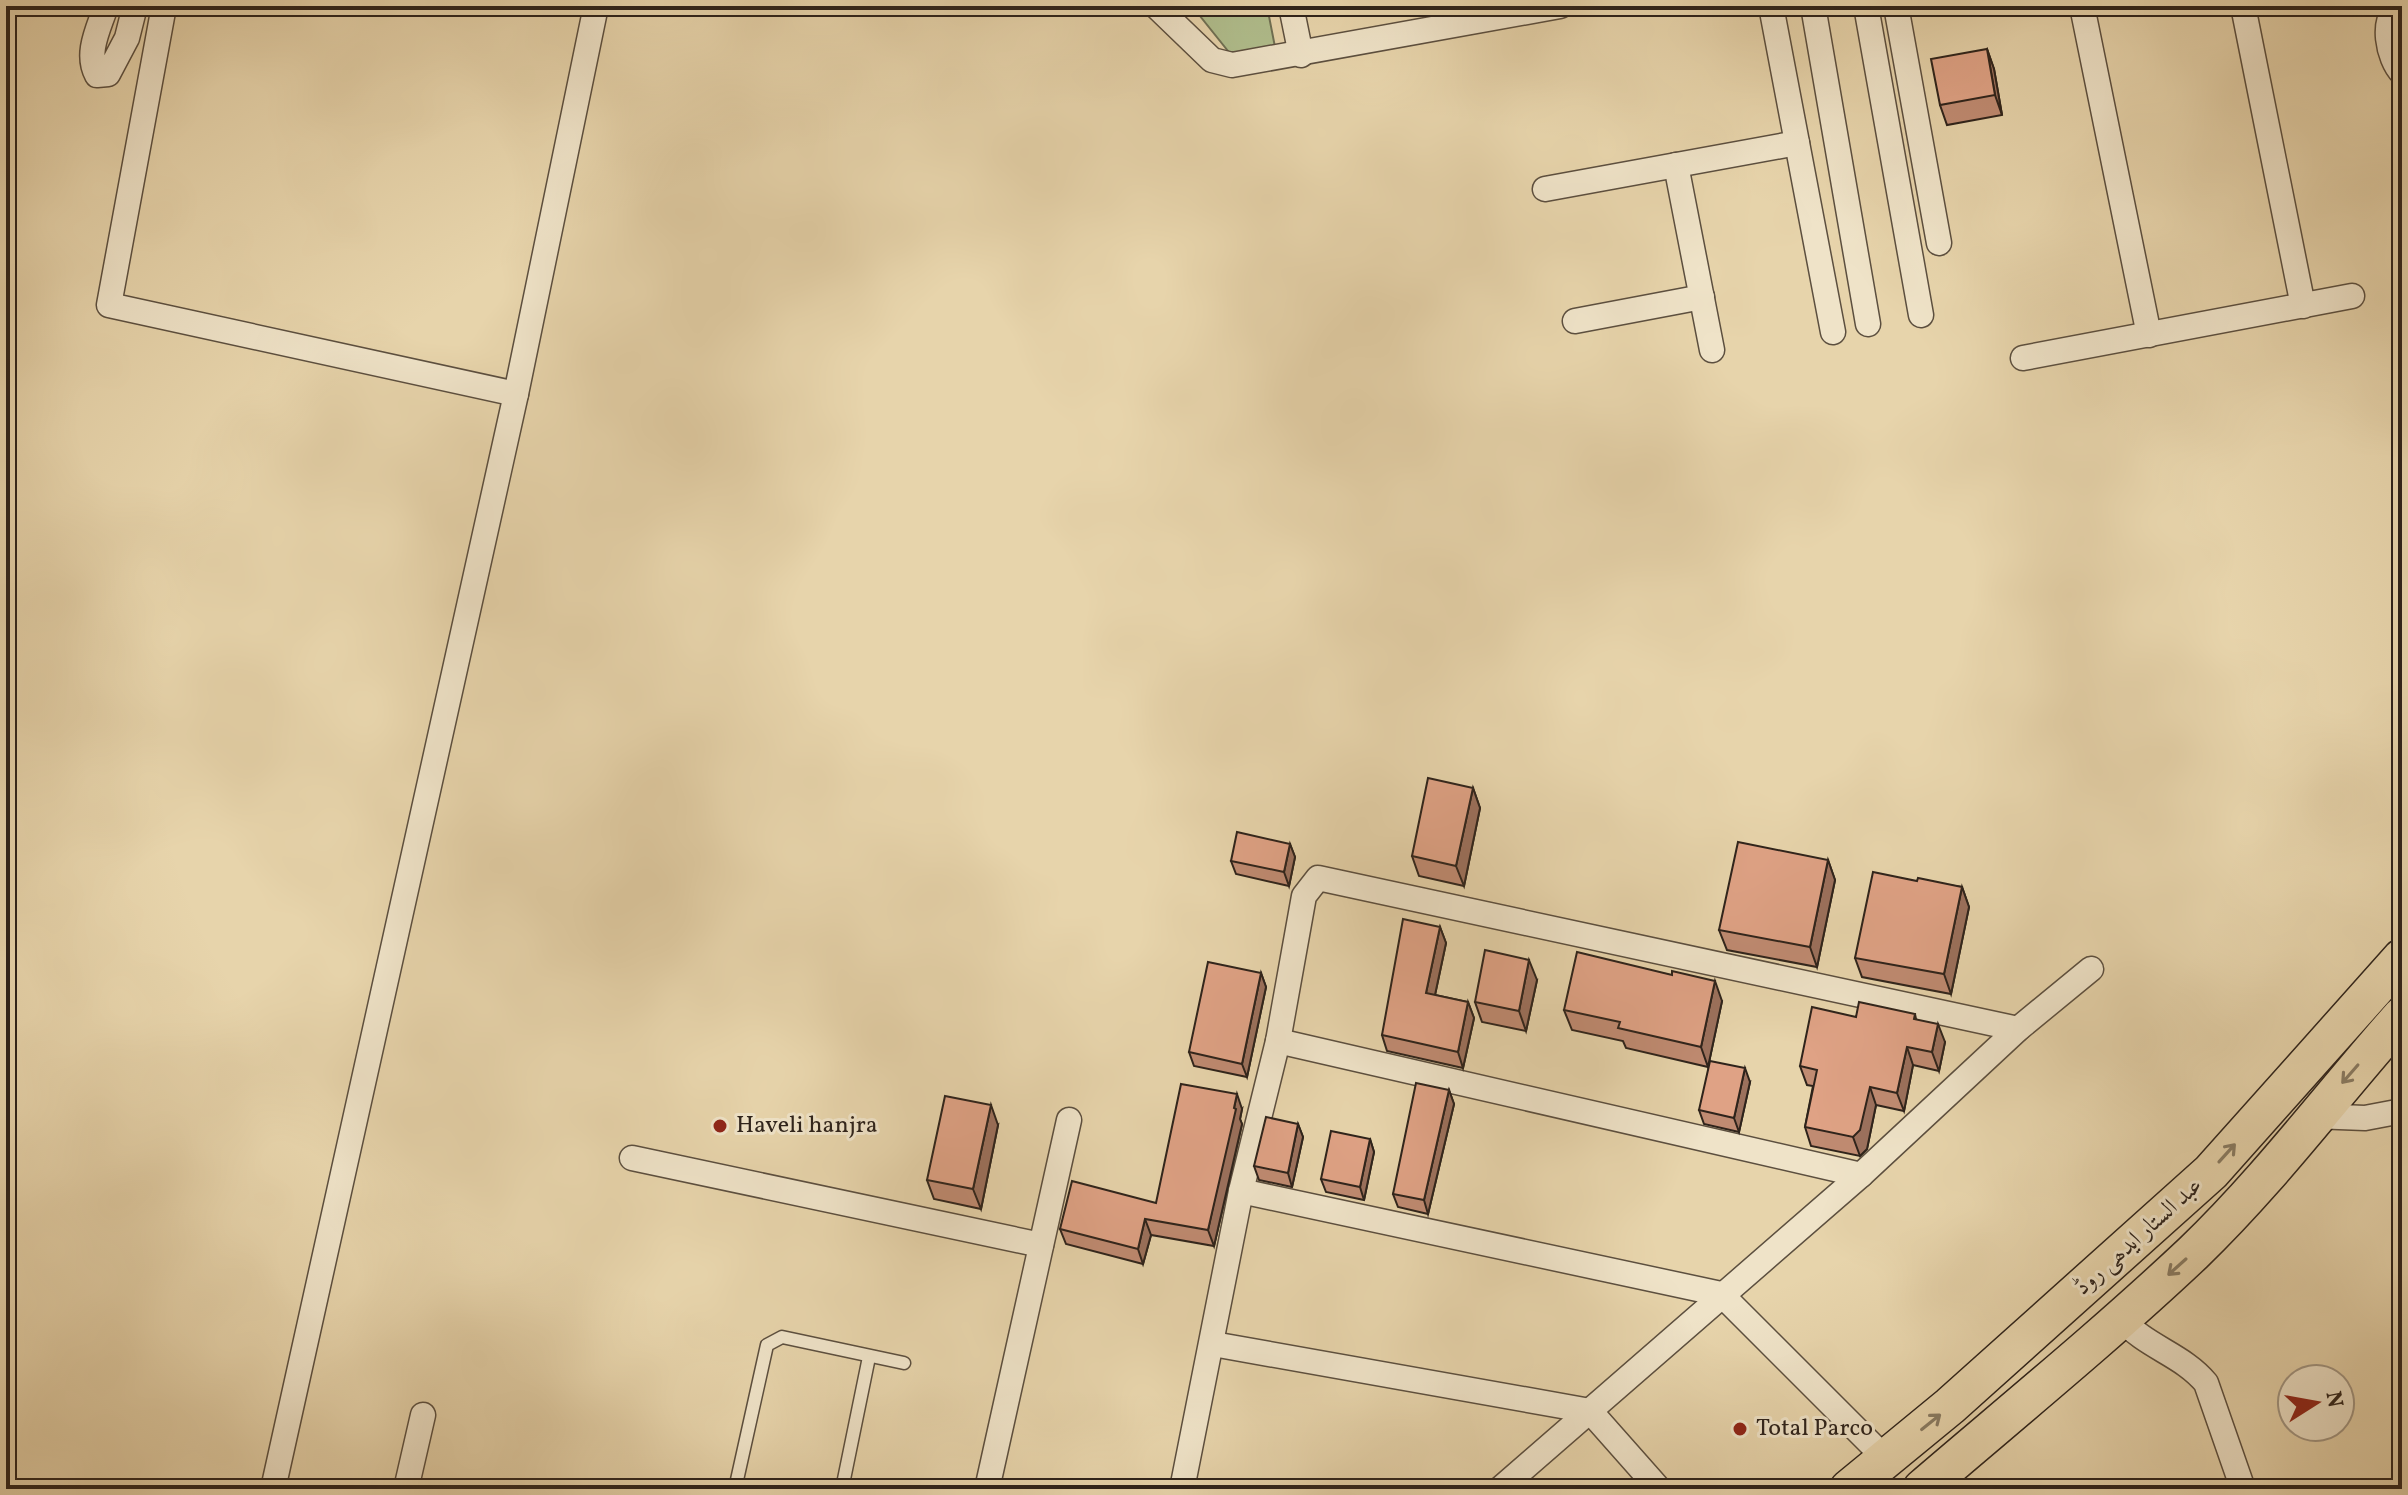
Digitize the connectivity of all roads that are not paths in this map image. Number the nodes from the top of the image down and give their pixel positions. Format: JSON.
{"nodes":[{"id":1,"x":106,"y":6,"type":"edge"},
{"id":2,"x":135,"y":6,"type":"edge"},
{"id":3,"x":164,"y":6,"type":"edge"},
{"id":4,"x":596,"y":6,"type":"edge"},
{"id":5,"x":1156,"y":6,"type":"edge"},
{"id":6,"x":1291,"y":6,"type":"edge"},
{"id":7,"x":1560,"y":6,"type":"edge"},
{"id":8,"x":1771,"y":6,"type":"edge"},
{"id":9,"x":1813,"y":6,"type":"edge"},
{"id":10,"x":1866,"y":6,"type":"edge"},
{"id":11,"x":1896,"y":6,"type":"edge"},
{"id":12,"x":2082,"y":6,"type":"edge"},
{"id":13,"x":2243,"y":6,"type":"edge"},
{"id":14,"x":2399,"y":6,"type":"edge"},
{"id":15,"x":1301,"y":55,"type":"junction"},
{"id":16,"x":2402,"y":73,"type":"edge"},
{"id":17,"x":1797,"y":143,"type":"junction"},
{"id":18,"x":1676,"y":165,"type":"junction"},
{"id":19,"x":1545,"y":189,"type":"dead end"},
{"id":20,"x":1939,"y":243,"type":"dead end"},
{"id":21,"x":2352,"y":296,"type":"dead end"},
{"id":22,"x":1702,"y":297,"type":"junction"},
{"id":23,"x":2303,"y":306,"type":"junction"},
{"id":24,"x":1921,"y":315,"type":"dead end"},
{"id":25,"x":1575,"y":321,"type":"dead end"},
{"id":26,"x":1868,"y":324,"type":"dead end"},
{"id":27,"x":1833,"y":332,"type":"dead end"},
{"id":28,"x":2149,"y":335,"type":"junction"},
{"id":29,"x":1712,"y":350,"type":"dead end"},
{"id":30,"x":2023,"y":358,"type":"dead end"},
{"id":31,"x":516,"y":394,"type":"junction"},
{"id":32,"x":2402,"y":958,"type":"edge"},
{"id":33,"x":2091,"y":969,"type":"dead end"},
{"id":34,"x":2402,"y":1016,"type":"edge"},
{"id":35,"x":2018,"y":1029,"type":"junction"},
{"id":36,"x":1278,"y":1041,"type":"junction"},
{"id":37,"x":2284,"y":1091,"type":"junction"},
{"id":38,"x":2402,"y":1111,"type":"edge"},
{"id":39,"x":2313,"y":1116,"type":"junction"},
{"id":40,"x":1069,"y":1120,"type":"dead end"},
{"id":41,"x":632,"y":1158,"type":"dead end"},
{"id":42,"x":1861,"y":1175,"type":"junction"},
{"id":43,"x":1241,"y":1191,"type":"junction"},
{"id":44,"x":1041,"y":1245,"type":"junction"},
{"id":45,"x":1721,"y":1294,"type":"junction"},
{"id":46,"x":2121,"y":1318,"type":"junction"},
{"id":47,"x":1213,"y":1344,"type":"junction"},
{"id":48,"x":869,"y":1357,"type":"junction"},
{"id":49,"x":904,"y":1363,"type":"dead end"},
{"id":50,"x":1590,"y":1411,"type":"junction"},
{"id":51,"x":423,"y":1415,"type":"dead end"},
{"id":52,"x":1886,"y":1459,"type":"junction"},
{"id":53,"x":273,"y":1489,"type":"edge"},
{"id":54,"x":406,"y":1489,"type":"edge"},
{"id":55,"x":735,"y":1489,"type":"edge"},
{"id":56,"x":842,"y":1489,"type":"edge"},
{"id":57,"x":987,"y":1489,"type":"edge"},
{"id":58,"x":1182,"y":1489,"type":"edge"},
{"id":59,"x":1500,"y":1489,"type":"edge"},
{"id":60,"x":1659,"y":1489,"type":"edge"},
{"id":61,"x":1849,"y":1489,"type":"edge"},
{"id":62,"x":1922,"y":1489,"type":"edge"},
{"id":63,"x":2243,"y":1489,"type":"edge"}],
"edges":[{"from":1,"to":2,"type":"street"},
{"from":3,"to":31,"type":"street"},
{"from":4,"to":31,"type":"street"},
{"from":5,"to":15,"type":"street"},
{"from":6,"to":15,"type":"street"},
{"from":7,"to":15,"type":"street"},
{"from":8,"to":17,"type":"street"},
{"from":9,"to":26,"type":"street"},
{"from":10,"to":24,"type":"street"},
{"from":11,"to":20,"type":"street"},
{"from":12,"to":28,"type":"street"},
{"from":13,"to":23,"type":"street"},
{"from":14,"to":16,"type":"street"},
{"from":17,"to":18,"type":"street"},
{"from":17,"to":27,"type":"street"},
{"from":18,"to":19,"type":"street"},
{"from":18,"to":22,"type":"street"},
{"from":21,"to":23,"type":"street"},
{"from":22,"to":25,"type":"street"},
{"from":22,"to":29,"type":"street"},
{"from":23,"to":28,"type":"street"},
{"from":28,"to":30,"type":"street"},
{"from":31,"to":53,"type":"street"},
{"from":32,"to":37,"type":"main road","name":"عبد الستار ایدھی روڈ"},
{"from":33,"to":35,"type":"street"},
{"from":34,"to":39,"type":"main road","name":"عبد الستار ایدھی روڈ","one_way":true},
{"from":35,"to":36,"type":"street"},
{"from":35,"to":42,"type":"street"},
{"from":36,"to":42,"type":"street"},
{"from":36,"to":43,"type":"street"},
{"from":37,"to":39,"type":"main road"},
{"from":52,"to":37,"type":"main road","name":"عبد الستار ایدھی روڈ","one_way":true},
{"from":38,"to":39,"type":"street"},
{"from":39,"to":46,"type":"main road","name":"عبد الستار ایدھی روڈ","one_way":true},
{"from":40,"to":44,"type":"street"},
{"from":41,"to":44,"type":"street"},
{"from":42,"to":45,"type":"street"},
{"from":43,"to":45,"type":"street"},
{"from":43,"to":47,"type":"street"},
{"from":44,"to":57,"type":"street"},
{"from":45,"to":50,"type":"street"},
{"from":45,"to":52,"type":"street"},
{"from":46,"to":62,"type":"main road","name":"عبد الستار ایدھی روڈ"},
{"from":46,"to":63,"type":"street"},
{"from":47,"to":50,"type":"street"},
{"from":47,"to":58,"type":"street"},
{"from":48,"to":49,"type":"lane"},
{"from":48,"to":55,"type":"lane"},
{"from":48,"to":56,"type":"lane"},
{"from":50,"to":59,"type":"street"},
{"from":50,"to":60,"type":"street"},
{"from":51,"to":54,"type":"street"},
{"from":52,"to":61,"type":"main road","name":"عبد الستار ایدھی روڈ"}]}
